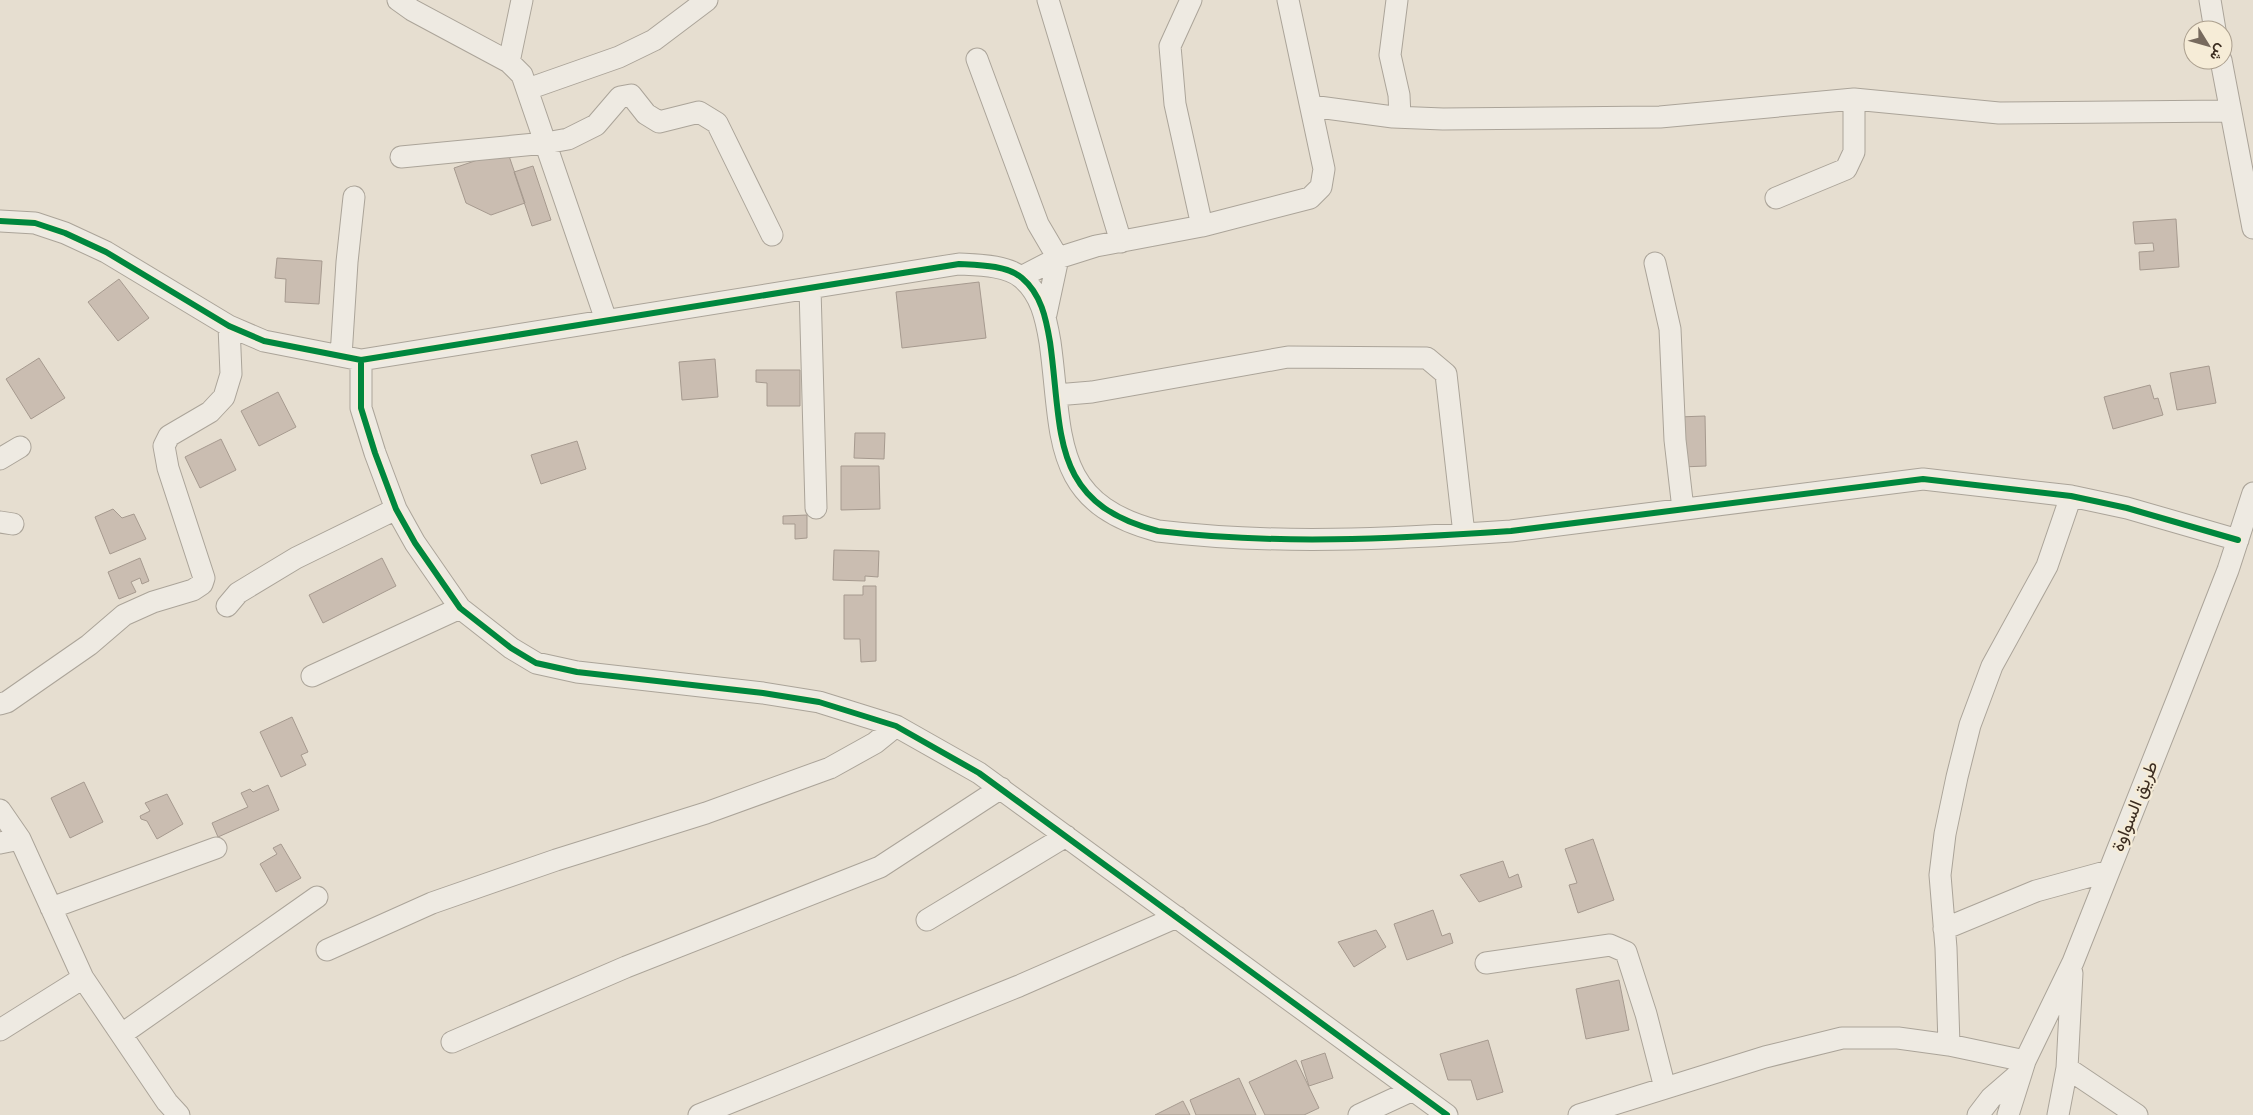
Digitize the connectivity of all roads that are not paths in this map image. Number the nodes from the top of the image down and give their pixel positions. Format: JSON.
{"nodes":[{"id":1,"x":398,"y":0,"type":"edge"},
{"id":2,"x":522,"y":0,"type":"edge"},
{"id":3,"x":707,"y":0,"type":"edge"},
{"id":4,"x":1048,"y":0,"type":"edge"},
{"id":5,"x":1191,"y":0,"type":"edge"},
{"id":6,"x":1288,"y":0,"type":"edge"},
{"id":7,"x":1397,"y":0,"type":"edge"},
{"id":8,"x":2210,"y":0,"type":"edge"},
{"id":9,"x":2213,"y":20,"type":"edge"},
{"id":10,"x":977,"y":59,"type":"dead end"},
{"id":11,"x":509,"y":62,"type":"junction"},
{"id":12,"x":2223,"y":70,"type":"edge"},
{"id":13,"x":528,"y":90,"type":"junction"},
{"id":14,"x":1854,"y":98,"type":"junction"},
{"id":15,"x":1311,"y":106,"type":"junction"},
{"id":16,"x":2230,"y":111,"type":"junction"},
{"id":17,"x":1400,"y":117,"type":"junction"},
{"id":18,"x":546,"y":143,"type":"junction"},
{"id":19,"x":401,"y":157,"type":"dead end"},
{"id":20,"x":354,"y":197,"type":"dead end"},
{"id":21,"x":1776,"y":198,"type":"dead end"},
{"id":22,"x":0,"y":221,"type":"edge"},
{"id":23,"x":1202,"y":226,"type":"junction"},
{"id":24,"x":2253,"y":228,"type":"edge"},
{"id":25,"x":772,"y":235,"type":"dead end"},
{"id":26,"x":1121,"y":242,"type":"junction"},
{"id":27,"x":1058,"y":258,"type":"junction"},
{"id":28,"x":1655,"y":263,"type":"dead end"},
{"id":29,"x":1021,"y":277,"type":"junction"},
{"id":30,"x":810,"y":288,"type":"junction"},
{"id":31,"x":1046,"y":314,"type":"junction"},
{"id":32,"x":606,"y":320,"type":"junction"},
{"id":33,"x":229,"y":326,"type":"junction"},
{"id":34,"x":351,"y":358,"type":"junction"},
{"id":35,"x":1056,"y":395,"type":"junction"},
{"id":36,"x":20,"y":447,"type":"dead end"},
{"id":37,"x":0,"y":458,"type":"edge"},
{"id":38,"x":2253,"y":493,"type":"edge"},
{"id":39,"x":2071,"y":496,"type":"junction"},
{"id":40,"x":816,"y":508,"type":"dead end"},
{"id":41,"x":396,"y":509,"type":"junction"},
{"id":42,"x":1683,"y":509,"type":"junction"},
{"id":43,"x":1464,"y":534,"type":"junction"},
{"id":44,"x":2238,"y":540,"type":"junction"},
{"id":45,"x":227,"y":606,"type":"dead end"},
{"id":46,"x":460,"y":608,"type":"junction"},
{"id":47,"x":312,"y":676,"type":"dead end"},
{"id":48,"x":0,"y":704,"type":"edge"},
{"id":49,"x":896,"y":726,"type":"junction"},
{"id":50,"x":1001,"y":788,"type":"junction"},
{"id":51,"x":0,"y":810,"type":"edge"},
{"id":52,"x":1066,"y":836,"type":"junction"},
{"id":53,"x":10,"y":841,"type":"edge"},
{"id":54,"x":216,"y":848,"type":"dead end"},
{"id":55,"x":2109,"y":871,"type":"junction"},
{"id":56,"x":317,"y":897,"type":"dead end"},
{"id":57,"x":51,"y":908,"type":"junction"},
{"id":58,"x":1177,"y":917,"type":"junction"},
{"id":59,"x":927,"y":920,"type":"dead end"},
{"id":60,"x":1944,"y":929,"type":"junction"},
{"id":61,"x":327,"y":950,"type":"dead end"},
{"id":62,"x":2073,"y":962,"type":"junction"},
{"id":63,"x":1486,"y":963,"type":"dead end"},
{"id":64,"x":83,"y":978,"type":"junction"},
{"id":65,"x":0,"y":1030,"type":"edge"},
{"id":66,"x":122,"y":1034,"type":"junction"},
{"id":67,"x":452,"y":1042,"type":"dead end"},
{"id":68,"x":1949,"y":1045,"type":"junction"},
{"id":69,"x":2023,"y":1066,"type":"junction"},
{"id":70,"x":2067,"y":1068,"type":"junction"},
{"id":71,"x":1665,"y":1088,"type":"junction"},
{"id":72,"x":1413,"y":1090,"type":"junction"},
{"id":73,"x":170,"y":1111,"type":"edge"},
{"id":74,"x":699,"y":1115,"type":"edge"},
{"id":75,"x":1359,"y":1115,"type":"edge"},
{"id":76,"x":1447,"y":1115,"type":"edge"},
{"id":77,"x":1579,"y":1115,"type":"edge"},
{"id":78,"x":1978,"y":1115,"type":"edge"},
{"id":79,"x":2008,"y":1115,"type":"edge"},
{"id":80,"x":2058,"y":1115,"type":"edge"},
{"id":81,"x":2137,"y":1115,"type":"edge"}],
"edges":[{"from":1,"to":11,"type":"street"},
{"from":2,"to":11,"type":"street"},
{"from":3,"to":13,"type":"street"},
{"from":4,"to":26,"type":"street"},
{"from":5,"to":23,"type":"street"},
{"from":6,"to":15,"type":"street"},
{"from":7,"to":17,"type":"street"},
{"from":8,"to":9,"type":"street"},
{"from":10,"to":27,"type":"street"},
{"from":11,"to":13,"type":"street"},
{"from":12,"to":16,"type":"street"},
{"from":13,"to":18,"type":"street"},
{"from":14,"to":16,"type":"street"},
{"from":14,"to":17,"type":"street"},
{"from":14,"to":21,"type":"street"},
{"from":15,"to":17,"type":"street"},
{"from":15,"to":23,"type":"street"},
{"from":16,"to":24,"type":"street"},
{"from":18,"to":19,"type":"street"},
{"from":18,"to":25,"type":"street"},
{"from":18,"to":32,"type":"street"},
{"from":20,"to":34,"type":"street"},
{"from":22,"to":33,"type":"street"},
{"from":23,"to":26,"type":"street"},
{"from":26,"to":27,"type":"street"},
{"from":27,"to":29,"type":"street"},
{"from":27,"to":31,"type":"street"},
{"from":28,"to":42,"type":"street"},
{"from":29,"to":30,"type":"street"},
{"from":29,"to":31,"type":"street"},
{"from":30,"to":32,"type":"street"},
{"from":30,"to":40,"type":"street"},
{"from":31,"to":35,"type":"street"},
{"from":32,"to":34,"type":"street"},
{"from":33,"to":34,"type":"street"},
{"from":33,"to":48,"type":"street"},
{"from":34,"to":41,"type":"street"},
{"from":35,"to":43,"type":"street"},
{"from":35,"to":43,"type":"street"},
{"from":36,"to":37,"type":"street"},
{"from":38,"to":44,"type":"street","name":"طريق السواوة"},
{"from":39,"to":42,"type":"street"},
{"from":39,"to":44,"type":"street"},
{"from":39,"to":60,"type":"street"},
{"from":41,"to":45,"type":"street"},
{"from":41,"to":46,"type":"street"},
{"from":42,"to":43,"type":"street"},
{"from":44,"to":55,"type":"street","name":"طريق السواوة"},
{"from":46,"to":47,"type":"street"},
{"from":46,"to":49,"type":"street"},
{"from":49,"to":50,"type":"street"},
{"from":49,"to":61,"type":"street"},
{"from":50,"to":52,"type":"street"},
{"from":50,"to":67,"type":"street"},
{"from":51,"to":53,"type":"street"},
{"from":52,"to":58,"type":"street"},
{"from":52,"to":59,"type":"street"},
{"from":53,"to":57,"type":"street"},
{"from":54,"to":57,"type":"street"},
{"from":55,"to":60,"type":"street"},
{"from":55,"to":62,"type":"street","name":"طريق السواوة"},
{"from":56,"to":66,"type":"street"},
{"from":57,"to":64,"type":"street"},
{"from":58,"to":72,"type":"street"},
{"from":58,"to":74,"type":"street"},
{"from":60,"to":68,"type":"street"},
{"from":62,"to":69,"type":"street","name":"طريق السواوة"},
{"from":62,"to":70,"type":"street"},
{"from":63,"to":71,"type":"street"},
{"from":64,"to":65,"type":"street"},
{"from":64,"to":66,"type":"street"},
{"from":66,"to":73,"type":"street"},
{"from":68,"to":69,"type":"street"},
{"from":68,"to":71,"type":"street"},
{"from":69,"to":78,"type":"street"},
{"from":69,"to":79,"type":"street","name":"طريق السواوة"},
{"from":70,"to":80,"type":"street"},
{"from":70,"to":81,"type":"street"},
{"from":71,"to":77,"type":"street"},
{"from":72,"to":75,"type":"street"},
{"from":72,"to":76,"type":"street"}]}
